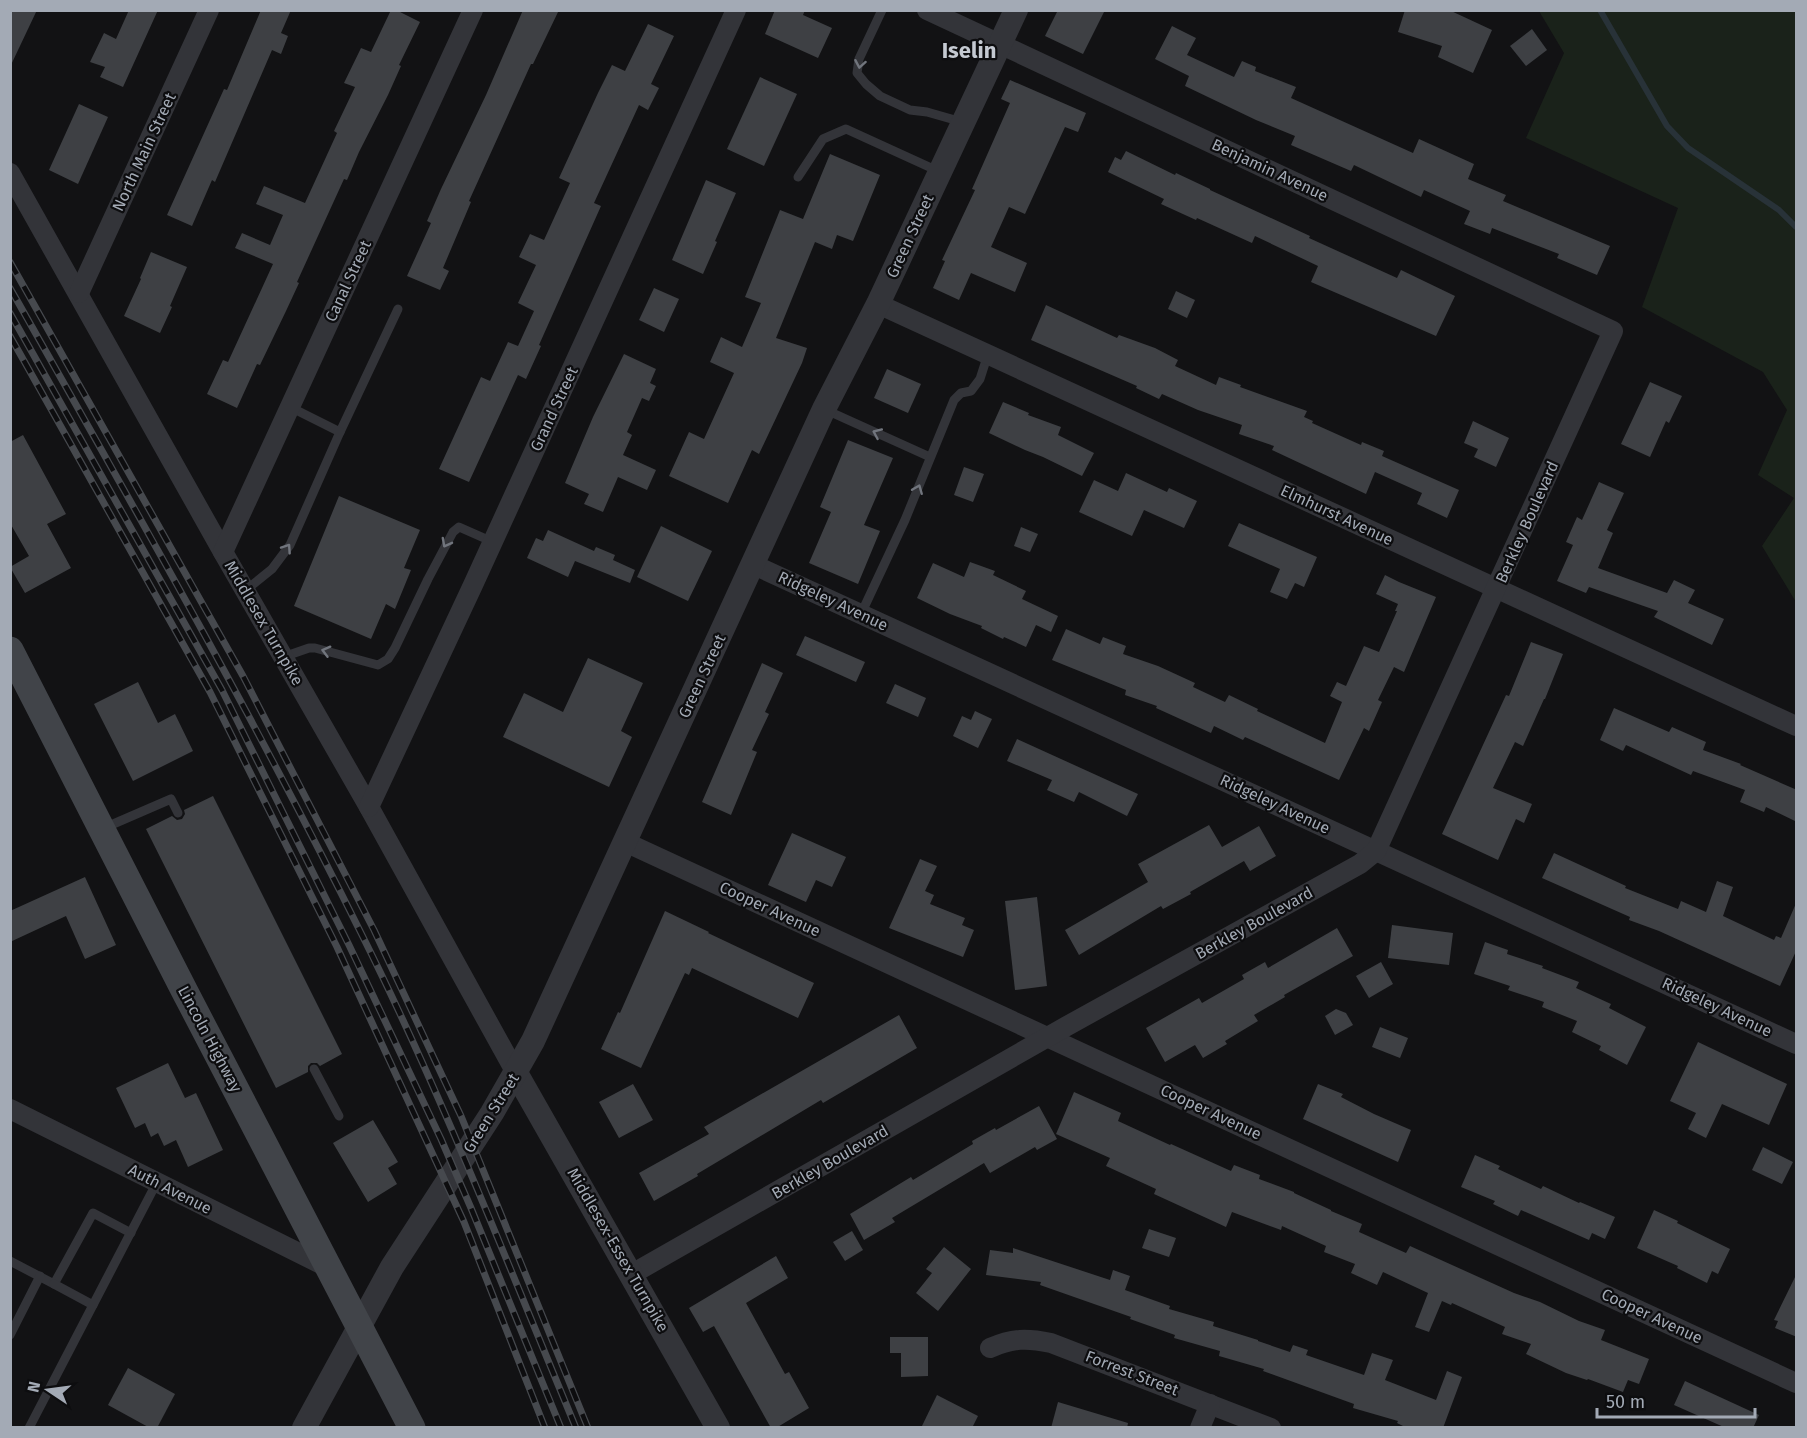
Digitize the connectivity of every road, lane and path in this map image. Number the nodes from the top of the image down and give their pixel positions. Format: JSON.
{"nodes":[{"id":1,"x":209,"y":10,"type":"edge"},
{"id":2,"x":472,"y":10,"type":"edge"},
{"id":3,"x":736,"y":10,"type":"edge"},
{"id":4,"x":882,"y":10,"type":"edge"},
{"id":5,"x":927,"y":10,"type":"edge"},
{"id":6,"x":1016,"y":10,"type":"edge"},
{"id":7,"x":1001,"y":45,"type":"junction"},
{"id":8,"x":964,"y":123,"type":"junction"},
{"id":9,"x":940,"y":172,"type":"junction"},
{"id":10,"x":10,"y":173,"type":"edge"},
{"id":11,"x":798,"y":177,"type":"dead end"},
{"id":12,"x":78,"y":293,"type":"junction"},
{"id":13,"x":878,"y":304,"type":"junction"},
{"id":14,"x":398,"y":309,"type":"dead end"},
{"id":15,"x":1613,"y":331,"type":"joint"},
{"id":16,"x":988,"y":354,"type":"junction"},
{"id":17,"x":290,"y":407,"type":"junction"},
{"id":18,"x":824,"y":409,"type":"junction"},
{"id":19,"x":340,"y":432,"type":"junction"},
{"id":20,"x":930,"y":457,"type":"junction"},
{"id":21,"x":493,"y":542,"type":"junction"},
{"id":22,"x":223,"y":552,"type":"junction"},
{"id":23,"x":754,"y":565,"type":"junction"},
{"id":24,"x":1497,"y":588,"type":"junction"},
{"id":25,"x":246,"y":590,"type":"junction"},
{"id":26,"x":861,"y":614,"type":"junction"},
{"id":27,"x":10,"y":650,"type":"edge"},
{"id":28,"x":283,"y":657,"type":"junction"},
{"id":29,"x":1797,"y":726,"type":"edge"},
{"id":30,"x":369,"y":807,"type":"junction"},
{"id":31,"x":178,"y":813,"type":"dead end"},
{"id":32,"x":102,"y":829,"type":"junction"},
{"id":33,"x":626,"y":842,"type":"junction"},
{"id":34,"x":1376,"y":851,"type":"junction"},
{"id":35,"x":1048,"y":1037,"type":"junction"},
{"id":36,"x":1797,"y":1044,"type":"edge"},
{"id":37,"x":314,"y":1069,"type":"dead end"},
{"id":38,"x":516,"y":1073,"type":"junction"},
{"id":39,"x":10,"y":1109,"type":"edge"},
{"id":40,"x":339,"y":1116,"type":"dead end"},
{"id":41,"x":157,"y":1182,"type":"junction"},
{"id":42,"x":130,"y":1233,"type":"junction"},
{"id":43,"x":10,"y":1261,"type":"edge"},
{"id":44,"x":331,"y":1269,"type":"junction"},
{"id":45,"x":632,"y":1274,"type":"junction"},
{"id":46,"x":40,"y":1276,"type":"junction"},
{"id":47,"x":54,"y":1284,"type":"junction"},
{"id":48,"x":93,"y":1305,"type":"junction"},
{"id":49,"x":360,"y":1325,"type":"junction"},
{"id":50,"x":10,"y":1335,"type":"edge"},
{"id":51,"x":990,"y":1348,"type":"dead end"},
{"id":52,"x":1792,"y":1378,"type":"edge"},
{"id":53,"x":1210,"y":1404,"type":"junction"},
{"id":54,"x":29,"y":1428,"type":"edge"},
{"id":55,"x":304,"y":1428,"type":"edge"},
{"id":56,"x":412,"y":1428,"type":"edge"},
{"id":57,"x":718,"y":1428,"type":"edge"},
{"id":58,"x":1200,"y":1428,"type":"edge"},
{"id":59,"x":1271,"y":1428,"type":"edge"}],
"edges":[{"from":1,"to":12,"type":"street","name":"North Main Street"},
{"from":2,"to":17,"type":"street","name":"Canal Street"},
{"from":3,"to":21,"type":"street","name":"Grand Street"},
{"from":4,"to":8,"type":"lane","one_way":true},
{"from":5,"to":7,"type":"street","name":"Benjamin Avenue"},
{"from":6,"to":7,"type":"street","name":"Green Street"},
{"from":7,"to":8,"type":"street","name":"Green Street"},
{"from":7,"to":15,"type":"street","name":"Benjamin Avenue"},
{"from":8,"to":9,"type":"street","name":"Green Street"},
{"from":9,"to":11,"type":"lane"},
{"from":9,"to":13,"type":"street","name":"Green Street"},
{"from":10,"to":12,"type":"street","name":"Middlesex Turnpike"},
{"from":12,"to":22,"type":"street","name":"Middlesex Turnpike"},
{"from":13,"to":16,"type":"street","name":"Elmhurst Avenue"},
{"from":13,"to":18,"type":"street","name":"Green Street"},
{"from":14,"to":19,"type":"lane"},
{"from":15,"to":24,"type":"street","name":"Berkley Boulevard"},
{"from":16,"to":20,"type":"lane"},
{"from":16,"to":24,"type":"street","name":"Elmhurst Avenue"},
{"from":17,"to":19,"type":"lane"},
{"from":17,"to":22,"type":"street","name":"Canal Street"},
{"from":20,"to":18,"type":"lane","one_way":true},
{"from":18,"to":23,"type":"street","name":"Green Street"},
{"from":25,"to":19,"type":"lane","one_way":true},
{"from":26,"to":20,"type":"lane","one_way":true},
{"from":21,"to":28,"type":"lane","one_way":true},
{"from":21,"to":30,"type":"street","name":"Grand Street"},
{"from":22,"to":25,"type":"street","name":"Middlesex Turnpike"},
{"from":23,"to":26,"type":"street","name":"Ridgeley Avenue"},
{"from":23,"to":33,"type":"street","name":"Green Street"},
{"from":24,"to":29,"type":"street","name":"Elmhurst Avenue"},
{"from":24,"to":34,"type":"street","name":"Berkley Boulevard"},
{"from":25,"to":28,"type":"street","name":"Middlesex Turnpike"},
{"from":26,"to":34,"type":"street","name":"Ridgeley Avenue"},
{"from":27,"to":32,"type":"main road","name":"Lincoln Highway"},
{"from":28,"to":30,"type":"street","name":"Middlesex Turnpike"},
{"from":30,"to":38,"type":"street","name":"Middlesex Turnpike"},
{"from":31,"to":32,"type":"lane"},
{"from":32,"to":44,"type":"main road","name":"Lincoln Highway"},
{"from":33,"to":35,"type":"street","name":"Cooper Avenue"},
{"from":33,"to":38,"type":"street","name":"Green Street"},
{"from":34,"to":35,"type":"street","name":"Berkley Boulevard"},
{"from":34,"to":36,"type":"street","name":"Ridgeley Avenue"},
{"from":35,"to":45,"type":"street","name":"Berkley Boulevard"},
{"from":35,"to":52,"type":"street","name":"Cooper Avenue"},
{"from":37,"to":40,"type":"lane"},
{"from":38,"to":45,"type":"street","name":"Middlesex-Essex Turnpike"},
{"from":38,"to":49,"type":"street","name":"Green Street"},
{"from":39,"to":41,"type":"street","name":"Auth Avenue"},
{"from":41,"to":42,"type":"lane"},
{"from":41,"to":44,"type":"street","name":"Auth Avenue"},
{"from":42,"to":47,"type":"lane"},
{"from":42,"to":48,"type":"lane"},
{"from":43,"to":46,"type":"lane"},
{"from":44,"to":49,"type":"main road","name":"Lincoln Highway"},
{"from":45,"to":57,"type":"street","name":"Middlesex-Essex Turnpike"},
{"from":46,"to":47,"type":"lane"},
{"from":46,"to":50,"type":"lane"},
{"from":47,"to":48,"type":"lane"},
{"from":48,"to":54,"type":"lane"},
{"from":49,"to":55,"type":"street","name":"Green Street"},
{"from":49,"to":56,"type":"main road","name":"Lincoln Highway"},
{"from":51,"to":53,"type":"street","name":"Forrest Street"},
{"from":53,"to":58,"type":"street"},
{"from":53,"to":59,"type":"street","name":"Forrest Street"}]}
